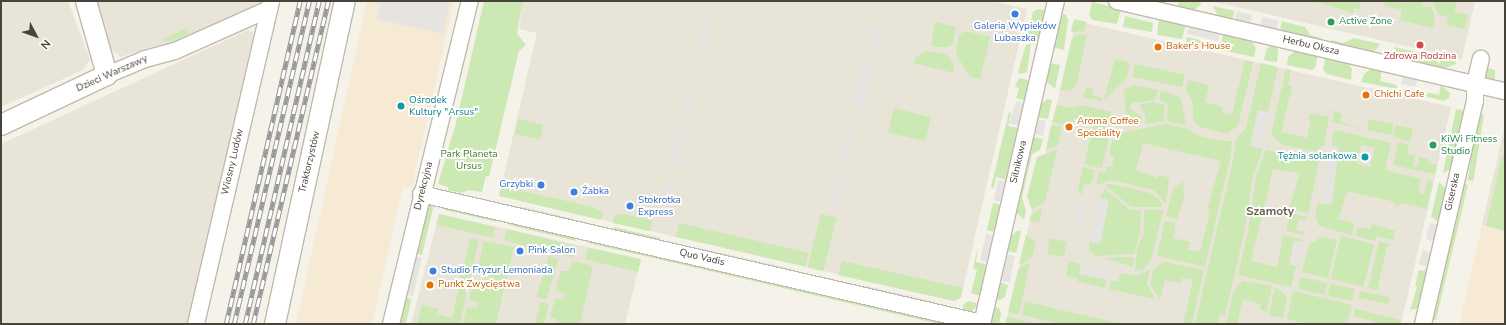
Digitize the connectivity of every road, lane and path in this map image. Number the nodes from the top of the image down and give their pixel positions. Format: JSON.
{"nodes":[{"id":1,"x":86,"y":1,"type":"edge"},
{"id":2,"x":345,"y":1,"type":"edge"},
{"id":3,"x":470,"y":1,"type":"edge"},
{"id":4,"x":1056,"y":1,"type":"edge"},
{"id":5,"x":1117,"y":1,"type":"edge"},
{"id":6,"x":270,"y":5,"type":"edge"},
{"id":7,"x":1481,"y":59,"type":"dead end"},
{"id":8,"x":107,"y":75,"type":"junction"},
{"id":9,"x":1475,"y":84,"type":"junction"},
{"id":10,"x":1505,"y":91,"type":"edge"},
{"id":11,"x":1,"y":125,"type":"edge"},
{"id":12,"x":421,"y":194,"type":"junction"},
{"id":13,"x":982,"y":323,"type":"edge"},
{"id":14,"x":196,"y":324,"type":"edge"},
{"id":15,"x":275,"y":324,"type":"edge"},
{"id":16,"x":391,"y":324,"type":"edge"},
{"id":17,"x":1423,"y":324,"type":"edge"}],
"edges":[{"from":1,"to":8,"type":"street"},
{"from":2,"to":15,"type":"street","name":"Traktorzystów"},
{"from":3,"to":12,"type":"street","name":"Dyrekcyjna"},
{"from":4,"to":13,"type":"street","name":"Silnikowa"},
{"from":5,"to":9,"type":"street","name":"Herbu Oksza"},
{"from":6,"to":8,"type":"street","name":"Dzieci Warszawy"},
{"from":6,"to":14,"type":"street","name":"Wiosny Ludów"},
{"from":7,"to":9,"type":"street","name":"Giserska"},
{"from":8,"to":11,"type":"street","name":"Dzieci Warszawy"},
{"from":9,"to":10,"type":"street","name":"Herbu Oksza"},
{"from":9,"to":17,"type":"street","name":"Giserska"},
{"from":12,"to":13,"type":"street","name":"Quo Vadis"},
{"from":12,"to":16,"type":"street","name":"Dyrekcyjna"}]}
